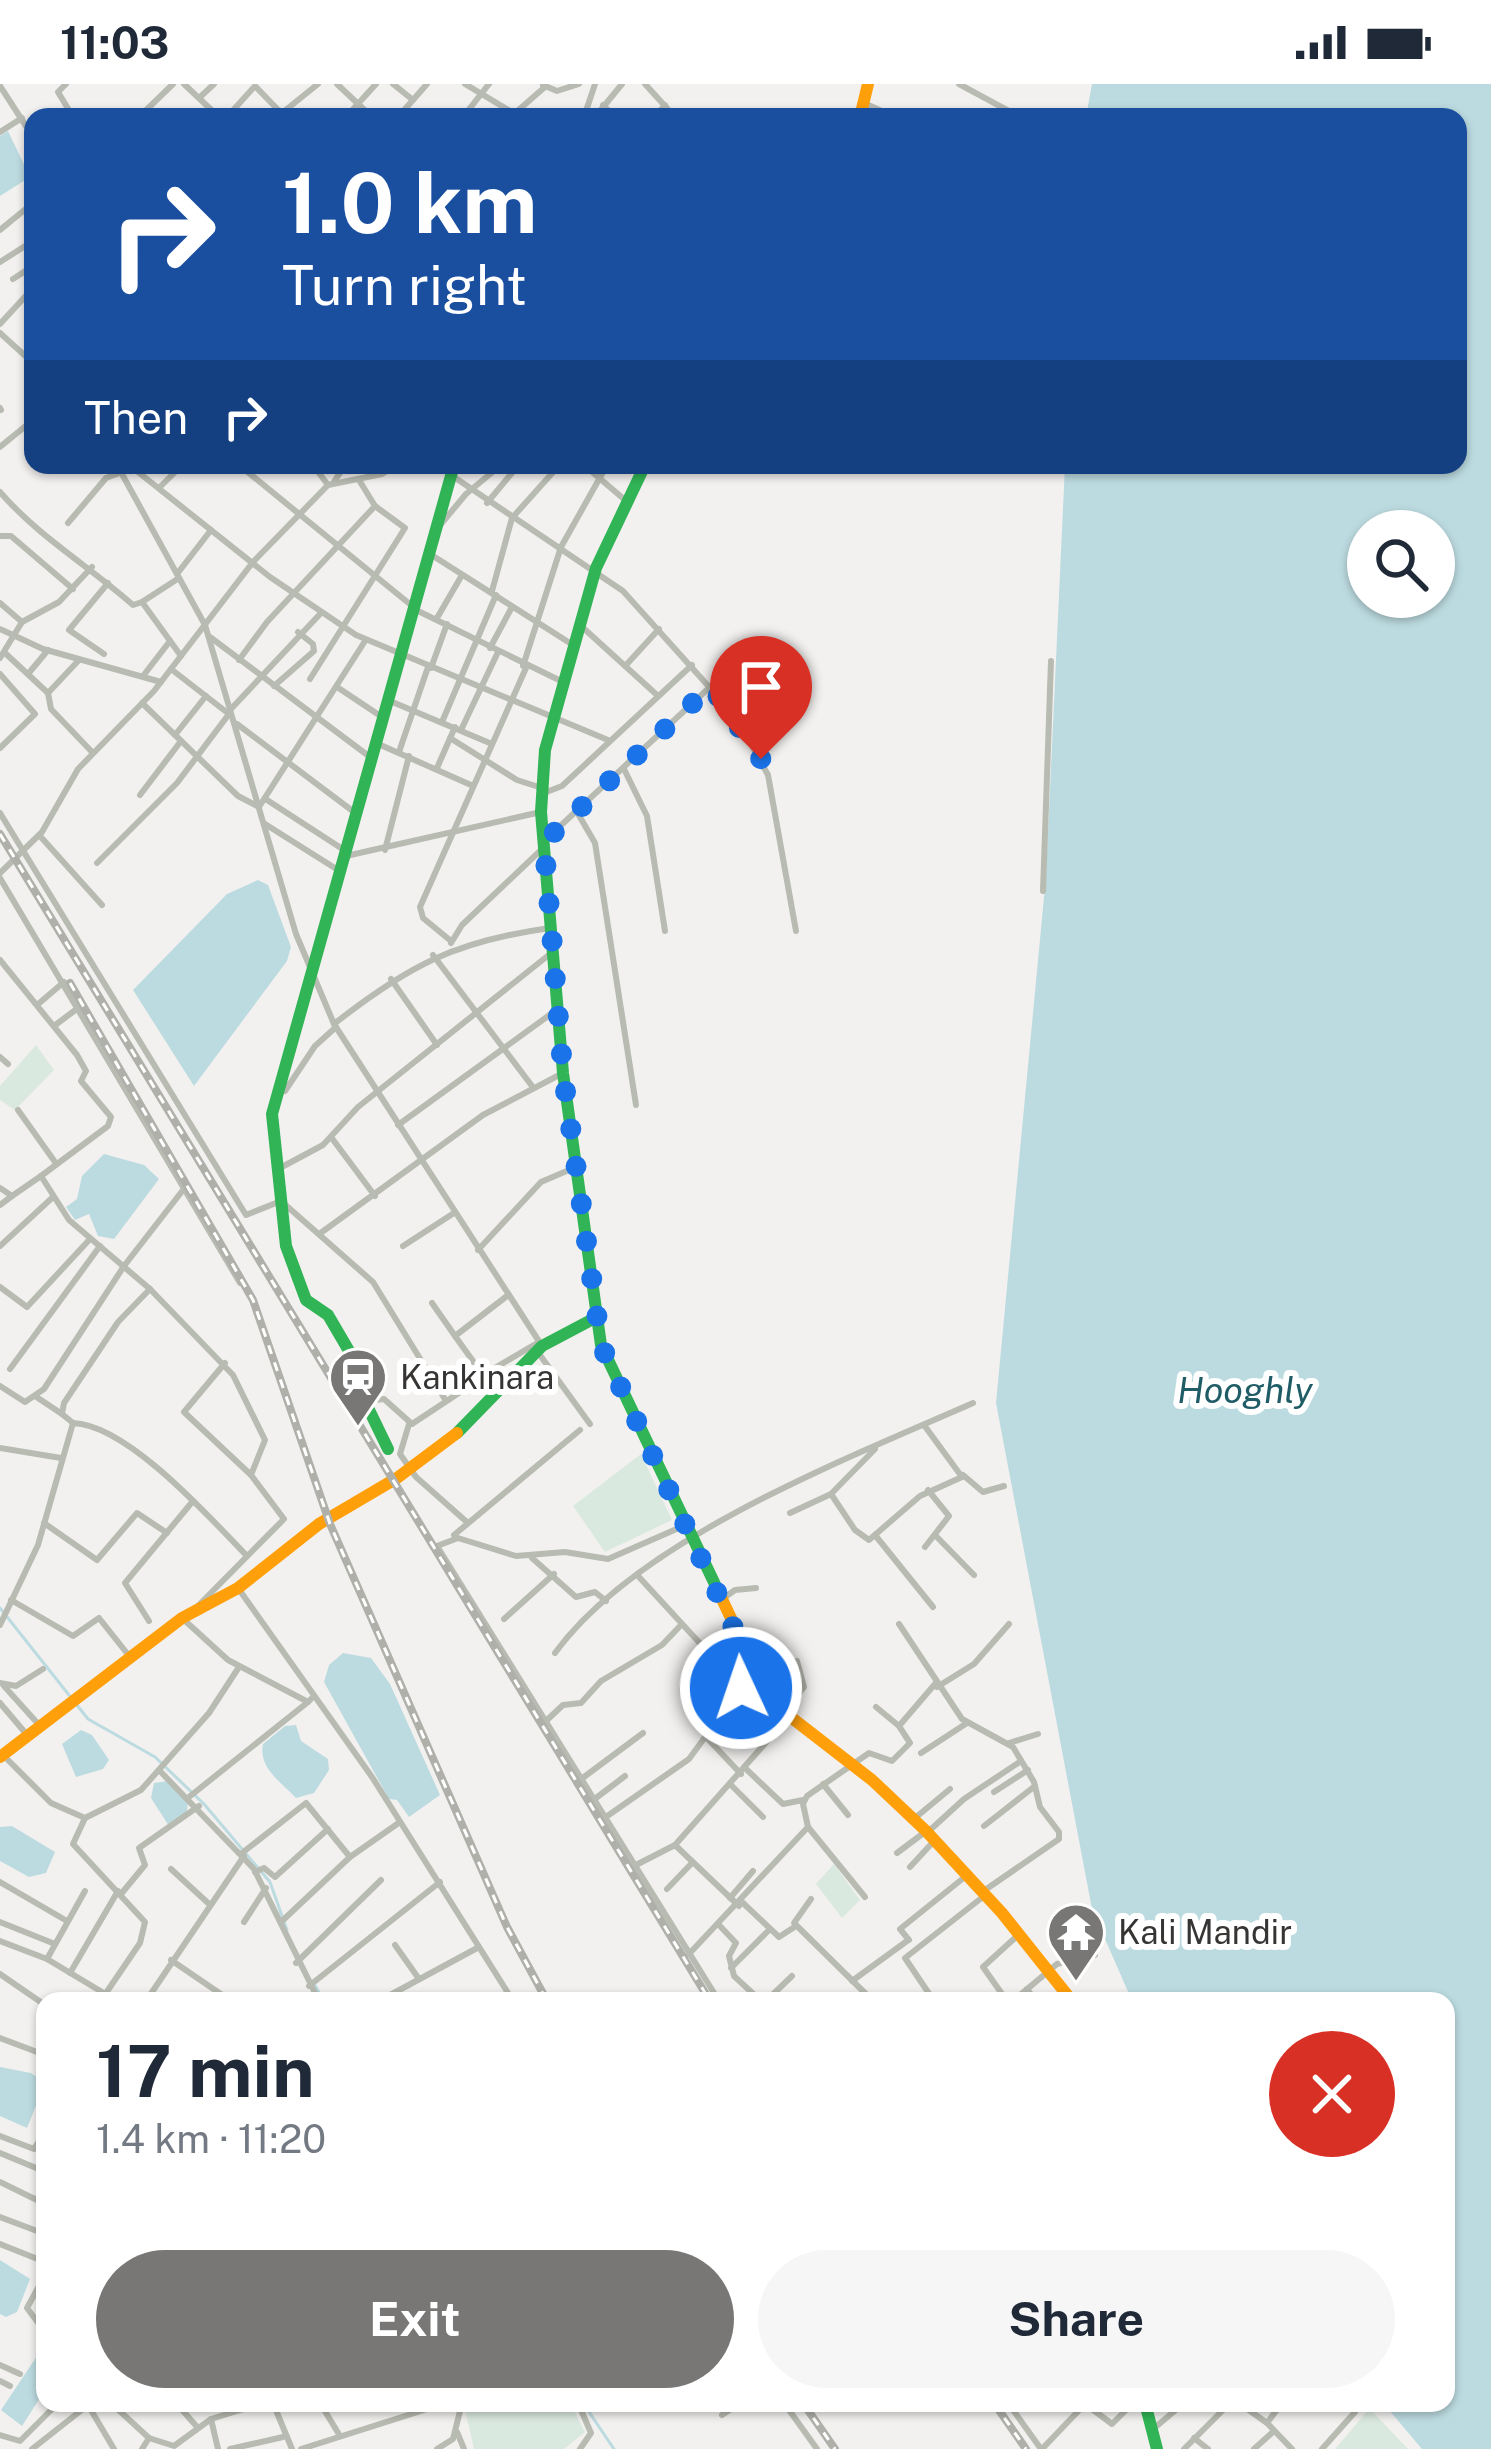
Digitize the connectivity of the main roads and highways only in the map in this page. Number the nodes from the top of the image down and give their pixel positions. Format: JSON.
{"nodes":[{"id":1,"x":451,"y":474,"type":"edge"},
{"id":2,"x":640,"y":474,"type":"edge"},
{"id":3,"x":595,"y":1318,"type":"junction"},
{"id":4,"x":388,"y":1449,"type":"dead end"},
{"id":5,"x":6,"y":1753,"type":"edge"},
{"id":6,"x":1064,"y":1992,"type":"edge"},
{"id":7,"x":1147,"y":2412,"type":"edge"},
{"id":8,"x":1157,"y":2449,"type":"edge"}],
"edges":[{"from":1,"to":4,"type":"main road"},
{"from":2,"to":3,"type":"main road"},
{"from":3,"to":5,"type":"main road"},
{"from":3,"to":6,"type":"main road"},
{"from":7,"to":8,"type":"main road"}]}
